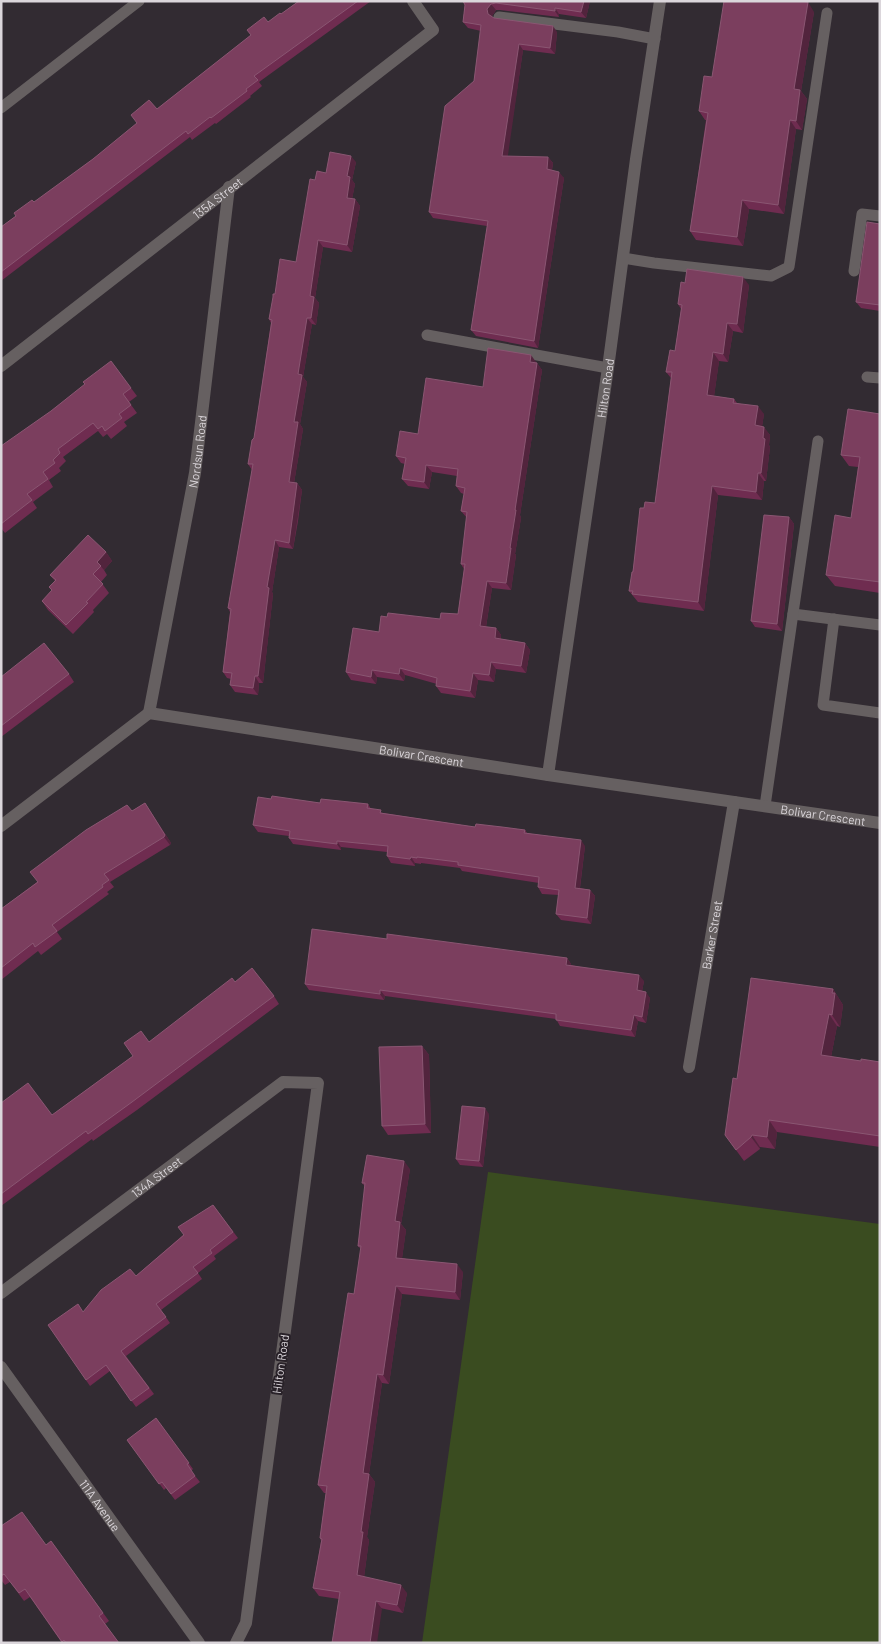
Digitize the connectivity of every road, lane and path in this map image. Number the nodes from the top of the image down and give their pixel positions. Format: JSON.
{"nodes":[{"id":1,"x":139,"y":1,"type":"edge"},
{"id":2,"x":413,"y":1,"type":"edge"},
{"id":3,"x":660,"y":1,"type":"edge"},
{"id":4,"x":827,"y":13,"type":"dead end"},
{"id":5,"x":499,"y":17,"type":"edge"},
{"id":6,"x":654,"y":39,"type":"junction"},
{"id":7,"x":1,"y":108,"type":"edge"},
{"id":8,"x":228,"y":187,"type":"junction"},
{"id":9,"x":880,"y":216,"type":"edge"},
{"id":10,"x":623,"y":258,"type":"junction"},
{"id":11,"x":854,"y":271,"type":"dead end"},
{"id":12,"x":427,"y":335,"type":"dead end"},
{"id":13,"x":1,"y":366,"type":"edge"},
{"id":14,"x":608,"y":368,"type":"junction"},
{"id":15,"x":867,"y":377,"type":"dead end"},
{"id":16,"x":880,"y":378,"type":"edge"},
{"id":17,"x":818,"y":441,"type":"dead end"},
{"id":18,"x":792,"y":614,"type":"junction"},
{"id":19,"x":834,"y":618,"type":"junction"},
{"id":20,"x":880,"y":625,"type":"edge"},
{"id":21,"x":149,"y":713,"type":"junction"},
{"id":22,"x":880,"y":713,"type":"edge"},
{"id":23,"x":548,"y":775,"type":"junction"},
{"id":24,"x":734,"y":802,"type":"junction"},
{"id":25,"x":765,"y":806,"type":"junction"},
{"id":26,"x":880,"y":823,"type":"edge"},
{"id":27,"x":1,"y":826,"type":"edge"},
{"id":28,"x":689,"y":1067,"type":"dead end"},
{"id":29,"x":318,"y":1082,"type":"joint"},
{"id":30,"x":1,"y":1293,"type":"edge"},
{"id":31,"x":1,"y":1366,"type":"edge"},
{"id":32,"x":199,"y":1643,"type":"edge"},
{"id":33,"x":236,"y":1643,"type":"edge"}],
"edges":[{"from":1,"to":7,"type":"lane"},
{"from":2,"to":8,"type":"street","name":"135A Street"},
{"from":3,"to":6,"type":"street","name":"Hilton Road"},
{"from":4,"to":10,"type":"lane"},
{"from":5,"to":6,"type":"lane"},
{"from":6,"to":10,"type":"street","name":"Hilton Road"},
{"from":8,"to":13,"type":"street","name":"135A Street"},
{"from":8,"to":21,"type":"street","name":"Nordsun Road"},
{"from":9,"to":11,"type":"lane"},
{"from":10,"to":14,"type":"street","name":"Hilton Road"},
{"from":12,"to":14,"type":"lane"},
{"from":14,"to":23,"type":"street","name":"Hilton Road"},
{"from":15,"to":16,"type":"lane"},
{"from":17,"to":18,"type":"lane"},
{"from":18,"to":19,"type":"lane"},
{"from":18,"to":25,"type":"lane"},
{"from":19,"to":20,"type":"lane"},
{"from":19,"to":22,"type":"lane"},
{"from":21,"to":23,"type":"street","name":"Bolivar Crescent"},
{"from":21,"to":27,"type":"street"},
{"from":23,"to":24,"type":"street","name":"Bolivar Crescent"},
{"from":24,"to":25,"type":"street","name":"Bolivar Crescent"},
{"from":24,"to":28,"type":"street","name":"Barker Street"},
{"from":25,"to":26,"type":"street","name":"Bolivar Crescent"},
{"from":29,"to":30,"type":"street","name":"134A Street"},
{"from":29,"to":33,"type":"street","name":"Hilton Road"},
{"from":31,"to":32,"type":"street","name":"111A Avenue"}]}
